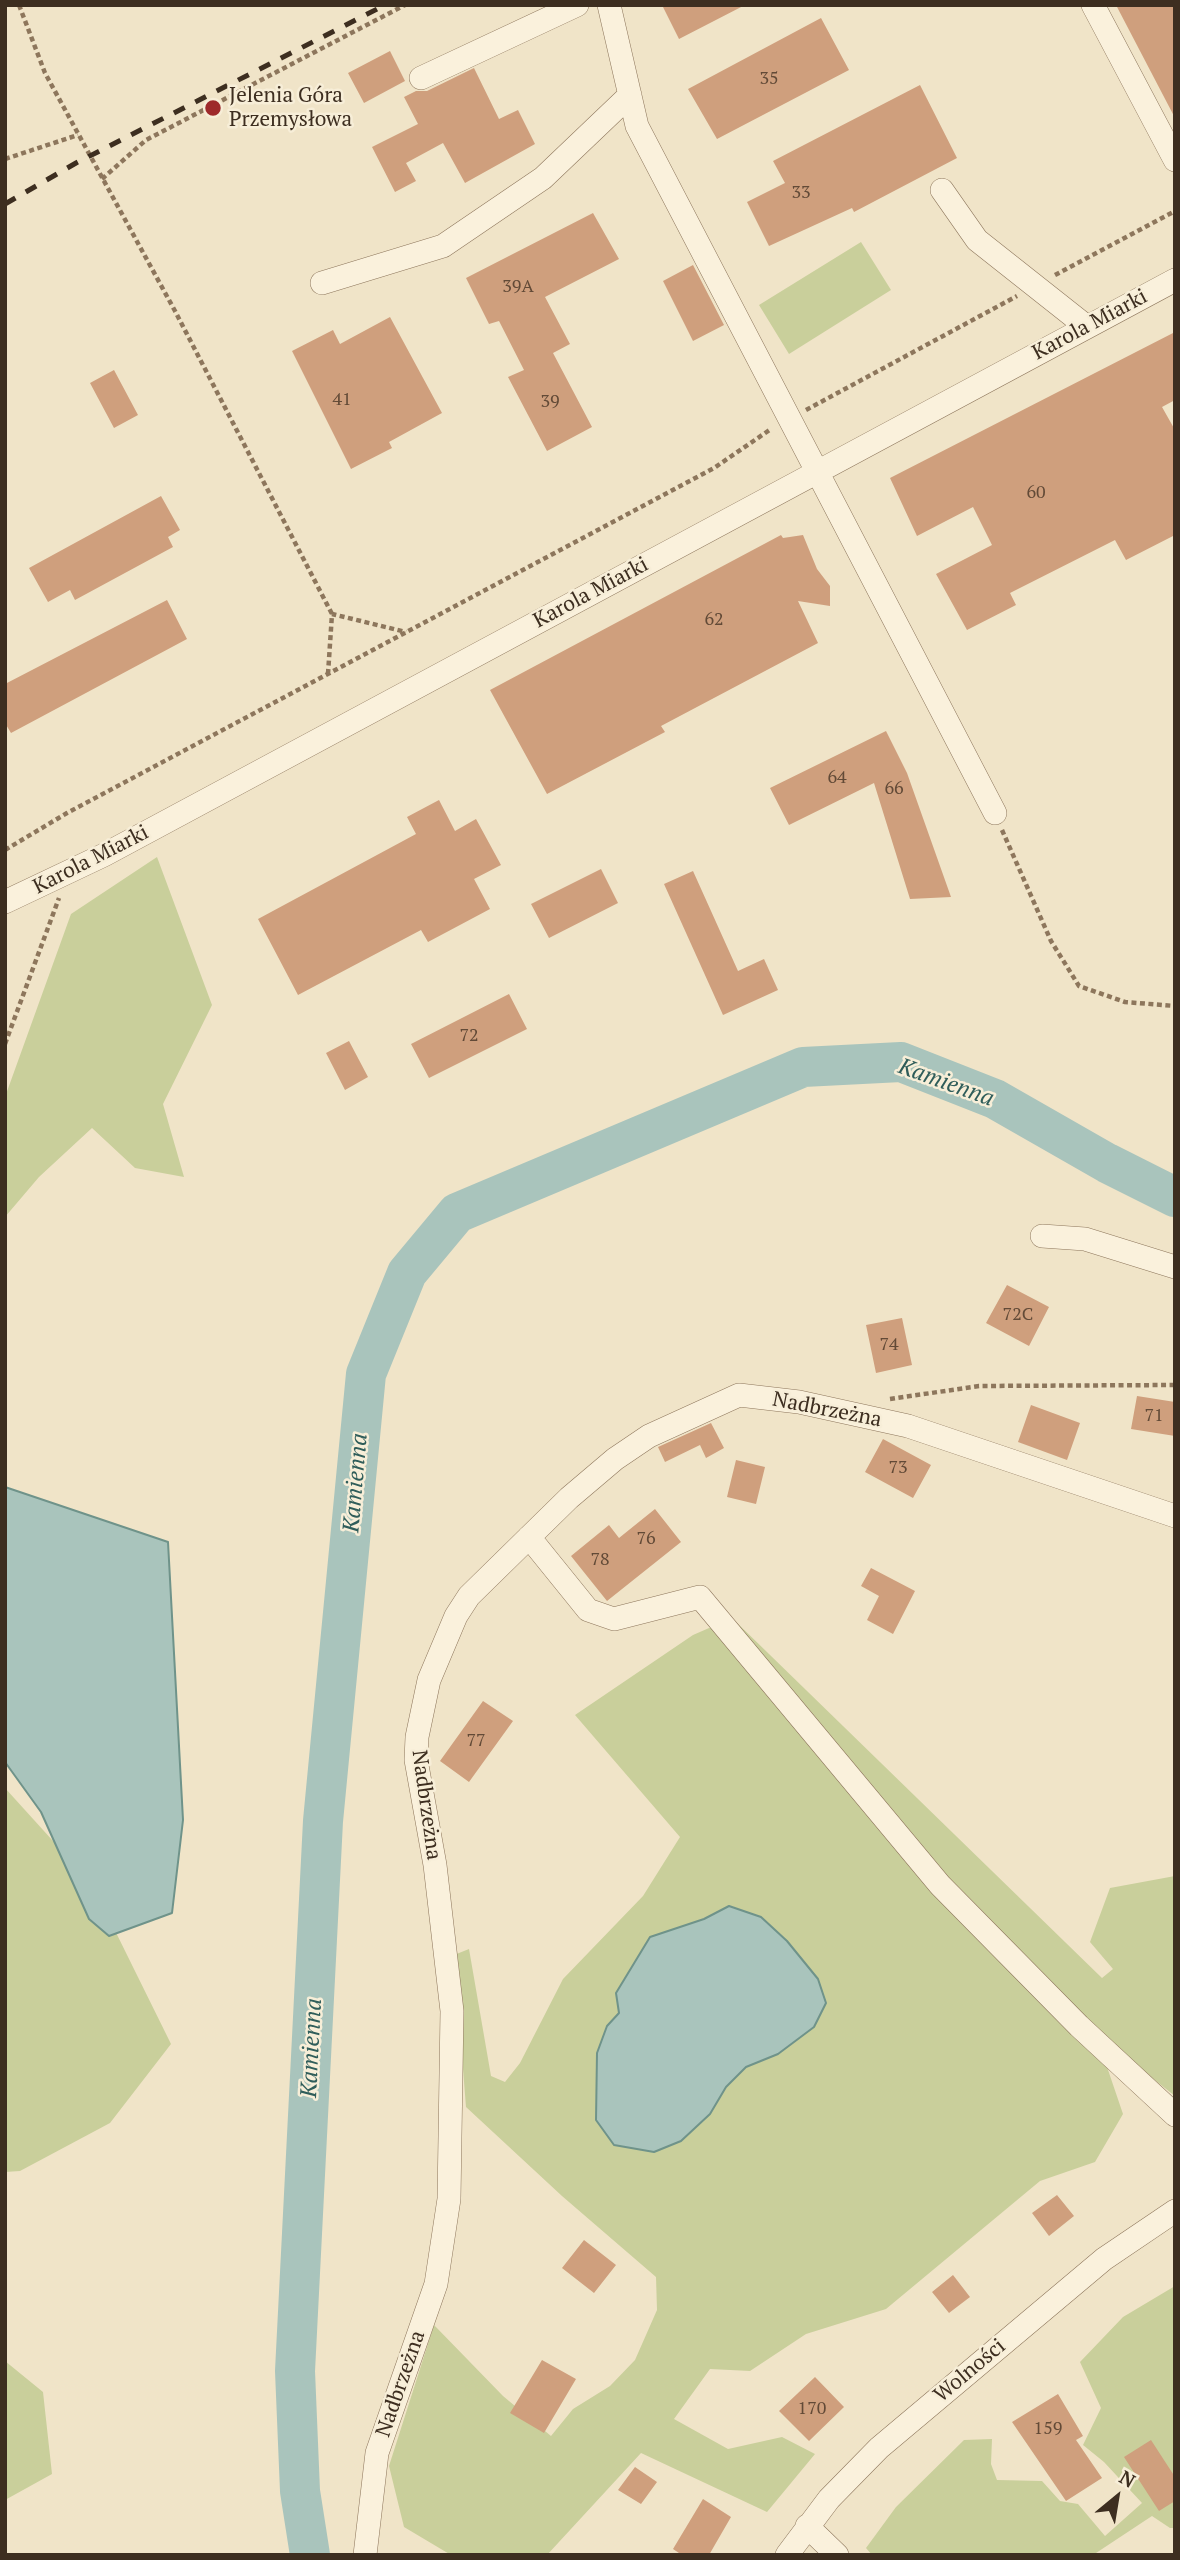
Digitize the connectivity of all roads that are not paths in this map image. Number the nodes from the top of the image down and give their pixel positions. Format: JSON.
{"nodes":[{"id":1,"x":577,"y":5,"type":"edge"},
{"id":2,"x":610,"y":5,"type":"edge"},
{"id":3,"x":1093,"y":5,"type":"edge"},
{"id":4,"x":421,"y":78,"type":"dead end"},
{"id":5,"x":630,"y":95,"type":"junction"},
{"id":6,"x":1175,"y":160,"type":"edge"},
{"id":7,"x":942,"y":190,"type":"dead end"},
{"id":8,"x":1175,"y":280,"type":"edge"},
{"id":9,"x":322,"y":283,"type":"dead end"},
{"id":10,"x":1087,"y":327,"type":"junction"},
{"id":11,"x":818,"y":470,"type":"junction"},
{"id":12,"x":995,"y":813,"type":"road end"},
{"id":13,"x":5,"y":902,"type":"edge"},
{"id":14,"x":1042,"y":1236,"type":"dead end"},
{"id":15,"x":1175,"y":1267,"type":"edge"},
{"id":16,"x":1175,"y":1516,"type":"edge"},
{"id":17,"x":529,"y":1536,"type":"junction"},
{"id":18,"x":1175,"y":2115,"type":"edge"},
{"id":19,"x":1175,"y":2211,"type":"edge"},
{"id":20,"x":807,"y":2526,"type":"junction"},
{"id":21,"x":365,"y":2555,"type":"edge"},
{"id":22,"x":787,"y":2555,"type":"edge"},
{"id":23,"x":837,"y":2555,"type":"edge"}],
"edges":[{"from":1,"to":4,"type":"street"},
{"from":2,"to":5,"type":"street"},
{"from":3,"to":6,"type":"street"},
{"from":5,"to":9,"type":"street"},
{"from":5,"to":11,"type":"street"},
{"from":7,"to":10,"type":"street"},
{"from":8,"to":10,"type":"street","name":"Karola Miarki"},
{"from":10,"to":11,"type":"street","name":"Karola Miarki"},
{"from":11,"to":12,"type":"street"},
{"from":11,"to":13,"type":"street","name":"Karola Miarki"},
{"from":14,"to":15,"type":"street"},
{"from":16,"to":17,"type":"street","name":"Nadbrzeżna"},
{"from":17,"to":18,"type":"street"},
{"from":17,"to":21,"type":"street","name":"Nadbrzeżna"},
{"from":19,"to":20,"type":"street","name":"Wolności"},
{"from":20,"to":22,"type":"street","name":"Wolności"},
{"from":20,"to":23,"type":"street"}]}
